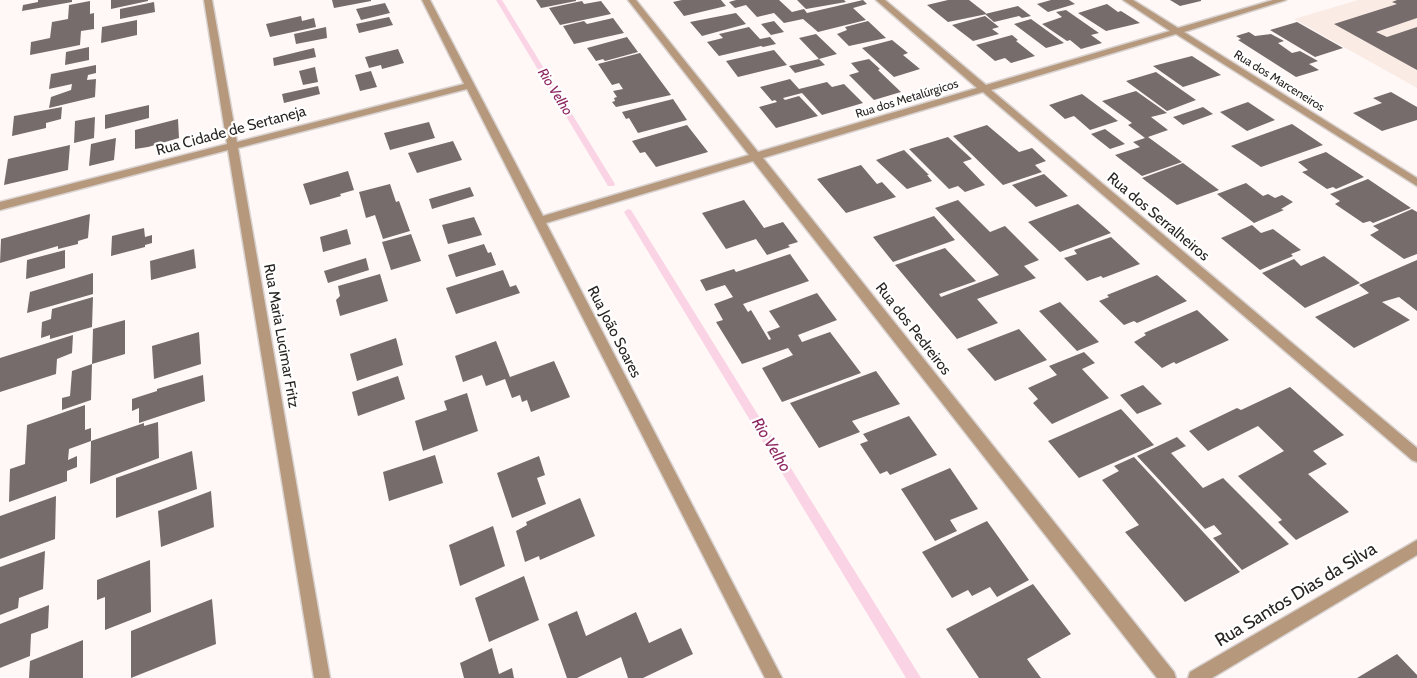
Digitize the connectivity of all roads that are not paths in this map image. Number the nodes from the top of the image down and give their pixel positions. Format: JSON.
{"nodes":[{"id":1,"x":208,"y":0,"type":"edge"},
{"id":2,"x":426,"y":0,"type":"edge"},
{"id":3,"x":632,"y":0,"type":"edge"},
{"id":4,"x":880,"y":0,"type":"edge"},
{"id":5,"x":1127,"y":0,"type":"edge"},
{"id":6,"x":1282,"y":0,"type":"edge"},
{"id":7,"x":1177,"y":31,"type":"junction"},
{"id":8,"x":470,"y":85,"type":"junction"},
{"id":9,"x":984,"y":89,"type":"junction"},
{"id":10,"x":232,"y":146,"type":"junction"},
{"id":11,"x":756,"y":157,"type":"junction"},
{"id":12,"x":1417,"y":183,"type":"edge"},
{"id":13,"x":0,"y":206,"type":"edge"},
{"id":14,"x":540,"y":221,"type":"junction"},
{"id":15,"x":1417,"y":456,"type":"edge"},
{"id":16,"x":1417,"y":547,"type":"edge"},
{"id":17,"x":322,"y":678,"type":"edge"},
{"id":18,"x":774,"y":678,"type":"edge"},
{"id":19,"x":1168,"y":678,"type":"edge"},
{"id":20,"x":1196,"y":678,"type":"edge"}],
"edges":[{"from":1,"to":10,"type":"street","name":"Rua Maria Lucimar Fritz"},
{"from":2,"to":8,"type":"street","name":"Rua João Soares"},
{"from":3,"to":11,"type":"street","name":"Rua dos Pedreiros"},
{"from":4,"to":9,"type":"street","name":"Rua dos Serralheiros"},
{"from":5,"to":7,"type":"street","name":"Rua dos Marceneiros"},
{"from":6,"to":7,"type":"street","name":"Rua dos Metalúrgicos"},
{"from":7,"to":9,"type":"street","name":"Rua dos Metalúrgicos"},
{"from":7,"to":12,"type":"street","name":"Rua dos Marceneiros"},
{"from":8,"to":10,"type":"street","name":"Rua Cidade de Sertaneja"},
{"from":8,"to":14,"type":"street","name":"Rua João Soares"},
{"from":9,"to":11,"type":"street","name":"Rua dos Metalúrgicos"},
{"from":9,"to":15,"type":"street","name":"Rua dos Serralheiros"},
{"from":10,"to":13,"type":"street","name":"Rua Cidade de Sertaneja"},
{"from":10,"to":17,"type":"street","name":"Rua Maria Lucimar Fritz"},
{"from":11,"to":14,"type":"street","name":"Rua dos Metalúrgicos"},
{"from":11,"to":19,"type":"street","name":"Rua dos Pedreiros"},
{"from":14,"to":18,"type":"street","name":"Rua João Soares"},
{"from":16,"to":20,"type":"street","name":"Rua Santos Dias da Silva"}]}
